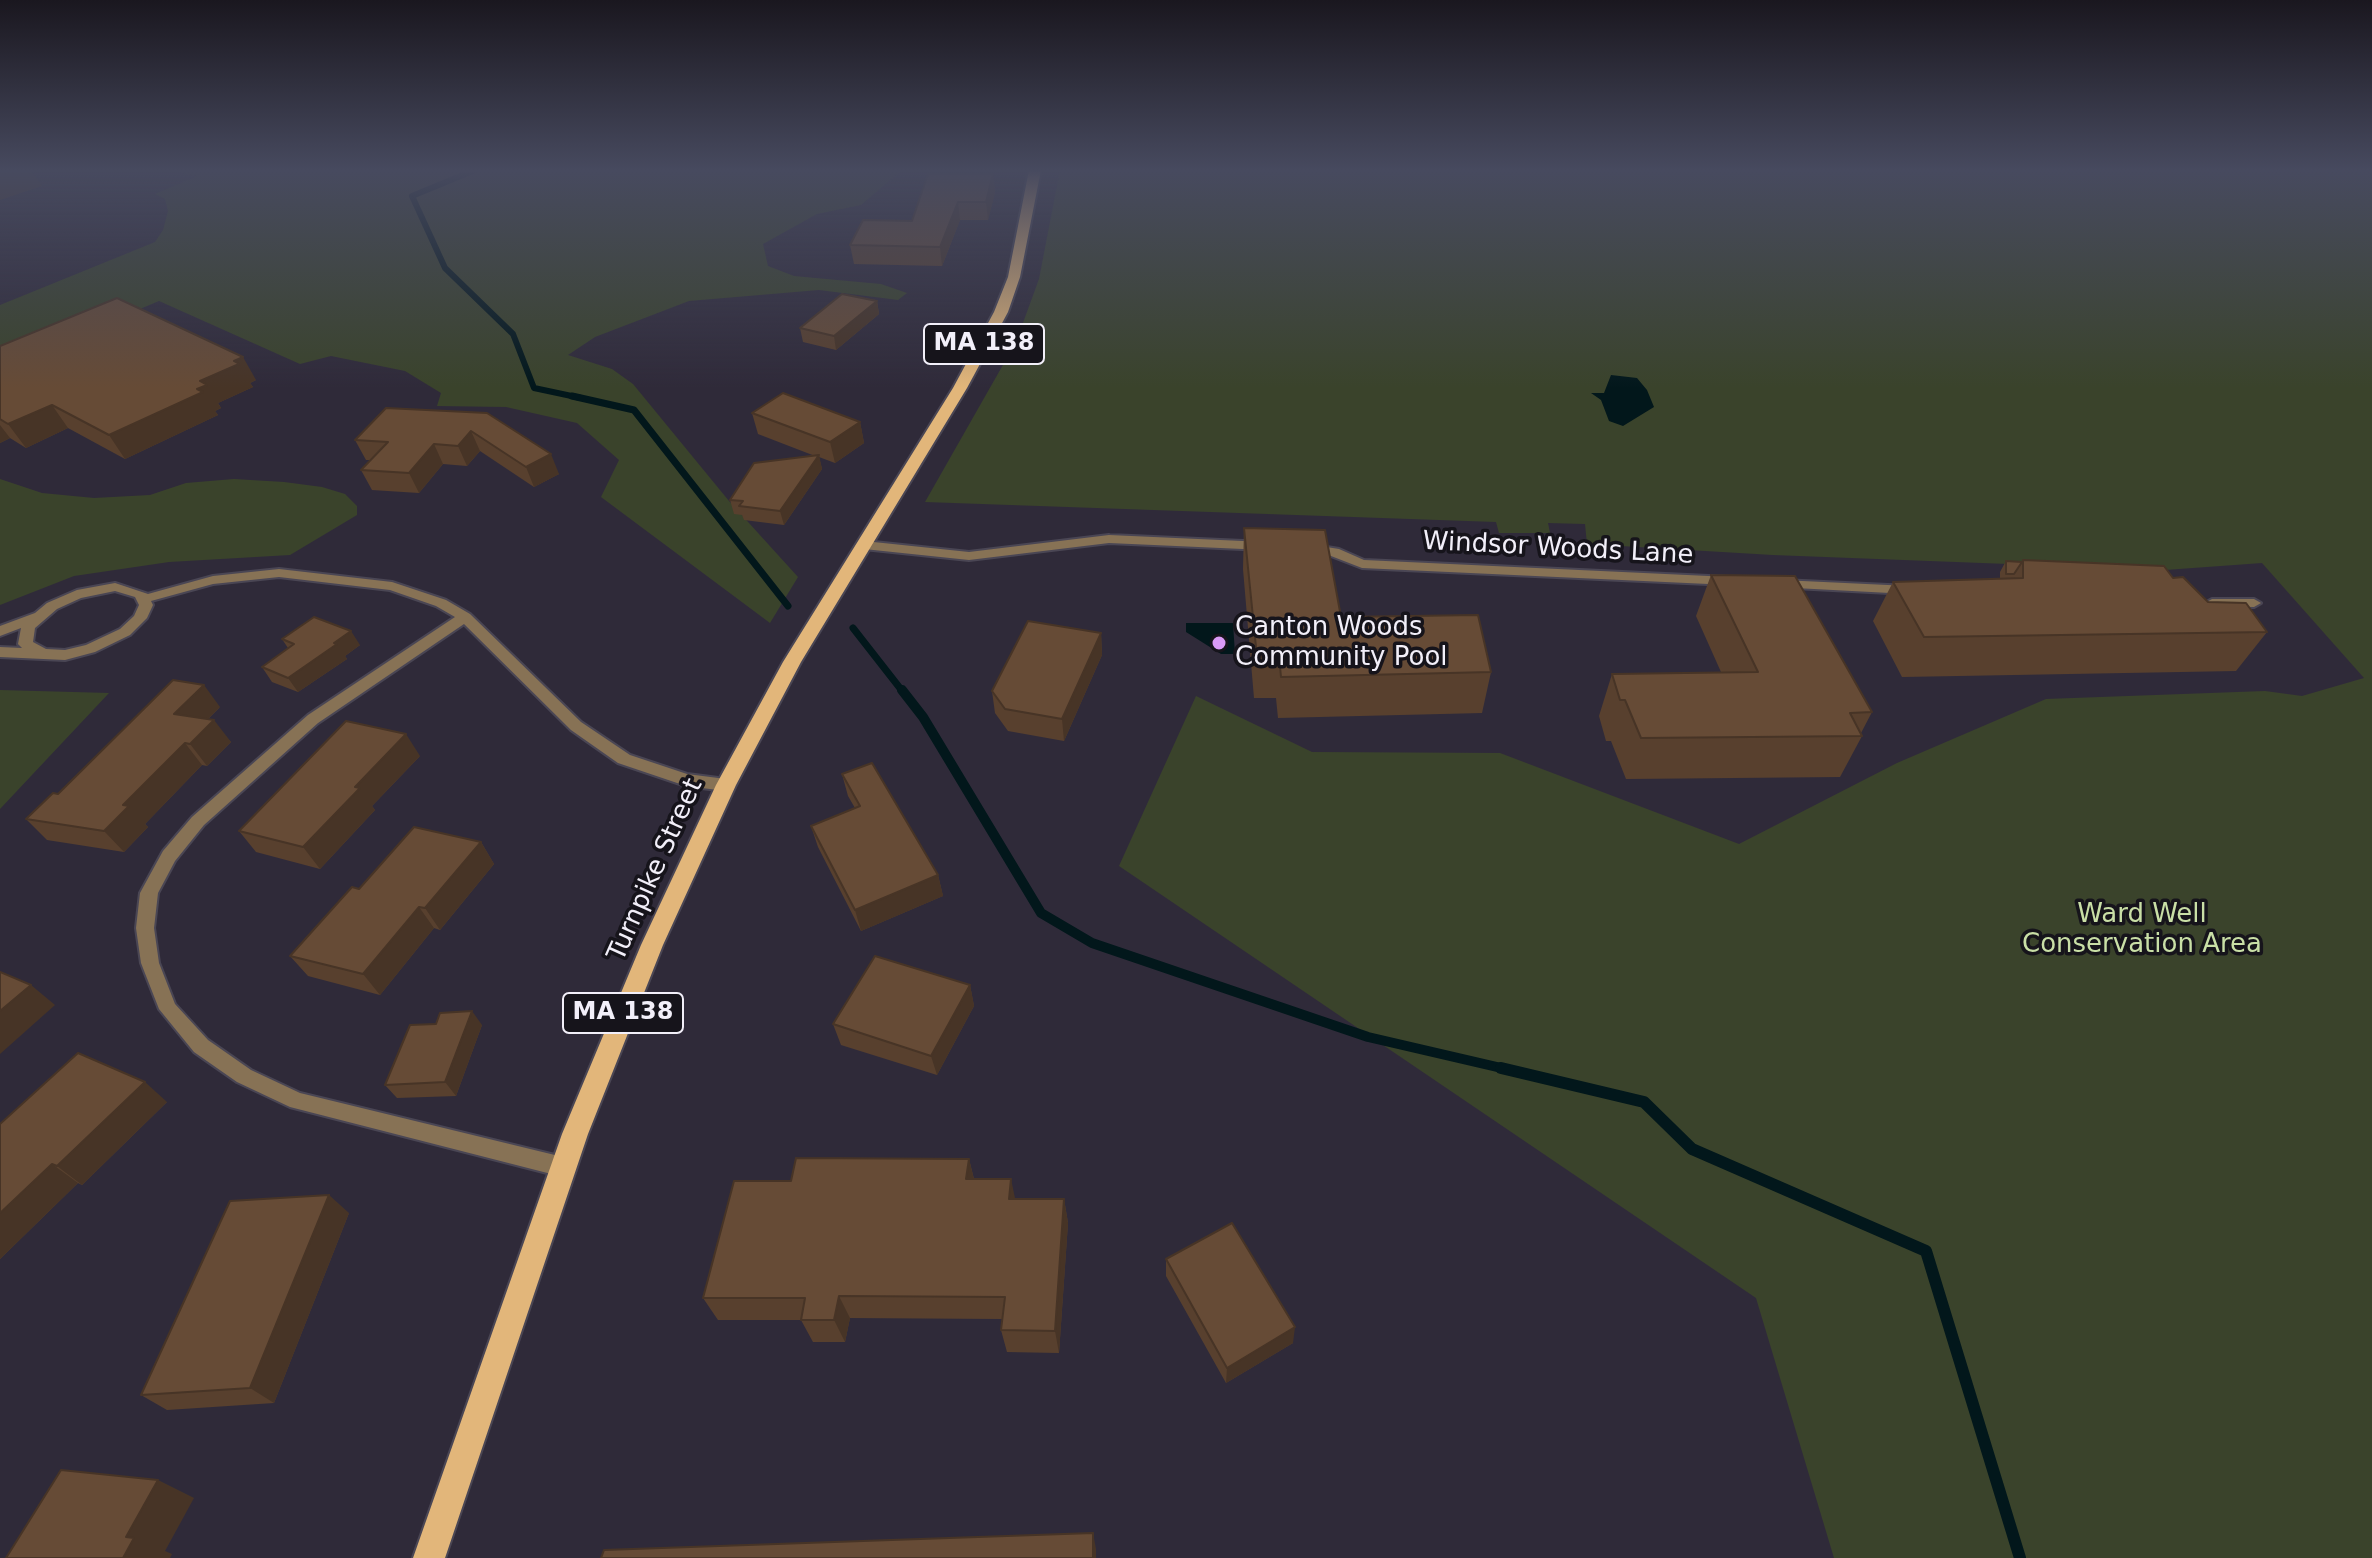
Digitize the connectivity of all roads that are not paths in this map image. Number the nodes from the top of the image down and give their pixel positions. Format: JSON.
{"nodes":[{"id":1,"x":1021,"y":243,"type":"edge"},
{"id":2,"x":864,"y":545,"type":"junction"},
{"id":3,"x":1273,"y":546,"type":"edge"},
{"id":4,"x":1289,"y":547,"type":"edge"},
{"id":5,"x":1743,"y":582,"type":"edge"},
{"id":6,"x":1770,"y":583,"type":"edge"},
{"id":7,"x":1932,"y":591,"type":"edge"},
{"id":8,"x":144,"y":599,"type":"junction"},
{"id":9,"x":2202,"y":602,"type":"edge"},
{"id":10,"x":2254,"y":603,"type":"dead end"},
{"id":11,"x":41,"y":613,"type":"junction"},
{"id":12,"x":465,"y":617,"type":"junction"},
{"id":13,"x":0,"y":631,"type":"edge"},
{"id":14,"x":0,"y":652,"type":"edge"},
{"id":15,"x":43,"y":654,"type":"junction"},
{"id":16,"x":726,"y":785,"type":"junction"},
{"id":17,"x":563,"y":1167,"type":"junction"},
{"id":18,"x":429,"y":1558,"type":"edge"}],
"edges":[{"from":1,"to":2,"type":"main road","name":"Turnpike Street","number":"MA 138"},
{"from":2,"to":3,"type":"street"},
{"from":2,"to":16,"type":"main road","name":"Turnpike Street","number":"MA 138"},
{"from":4,"to":5,"type":"street","name":"Windsor Woods Lane"},
{"from":6,"to":7,"type":"street"},
{"from":8,"to":11,"type":"street"},
{"from":8,"to":12,"type":"street"},
{"from":8,"to":15,"type":"street"},
{"from":9,"to":10,"type":"street"},
{"from":11,"to":13,"type":"street"},
{"from":11,"to":15,"type":"street"},
{"from":12,"to":16,"type":"street"},
{"from":12,"to":17,"type":"street"},
{"from":14,"to":15,"type":"street"},
{"from":16,"to":17,"type":"main road","name":"Turnpike Street","number":"MA 138"},
{"from":17,"to":18,"type":"main road","name":"Turnpike Street","number":"MA 138"}]}
